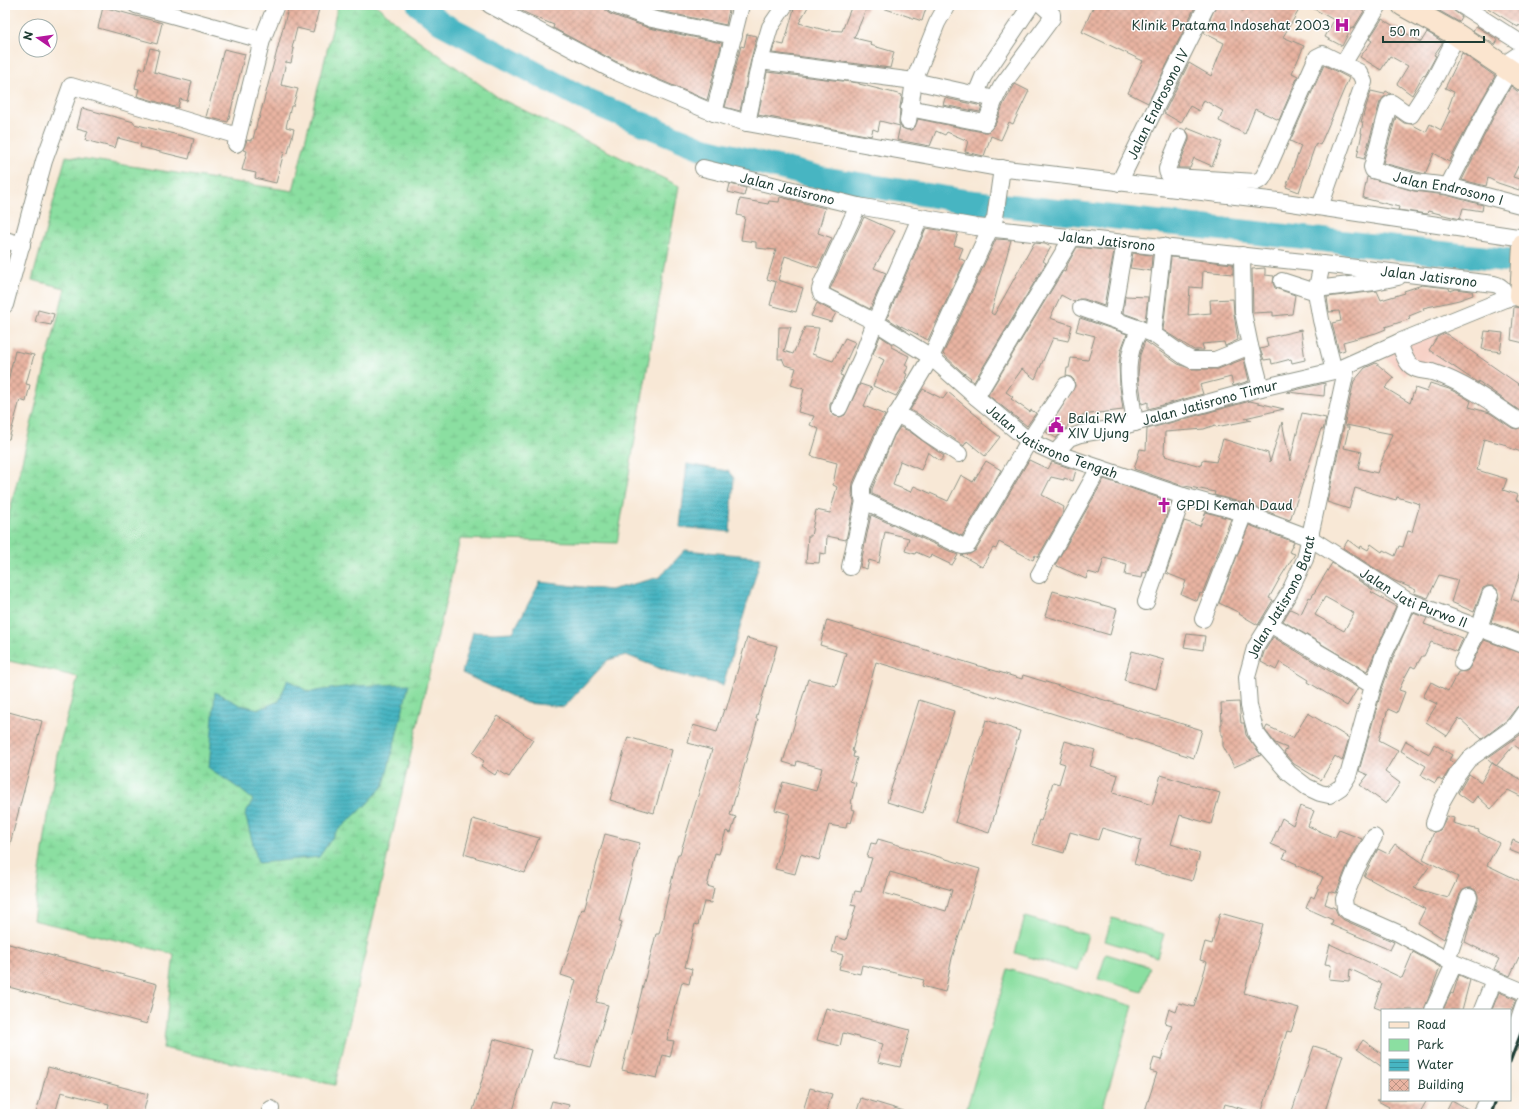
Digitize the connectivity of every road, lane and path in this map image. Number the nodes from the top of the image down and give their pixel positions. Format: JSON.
{"nodes":[{"id":1,"x":136,"y":5,"type":"edge"},
{"id":2,"x":276,"y":5,"type":"edge"},
{"id":3,"x":490,"y":5,"type":"edge"},
{"id":4,"x":614,"y":5,"type":"edge"},
{"id":5,"x":741,"y":5,"type":"edge"},
{"id":6,"x":785,"y":5,"type":"edge"},
{"id":7,"x":947,"y":5,"type":"edge"},
{"id":8,"x":1031,"y":5,"type":"edge"},
{"id":9,"x":1042,"y":5,"type":"edge"},
{"id":10,"x":1207,"y":5,"type":"edge"},
{"id":11,"x":1379,"y":5,"type":"edge"},
{"id":12,"x":1403,"y":5,"type":"edge"},
{"id":13,"x":1461,"y":5,"type":"edge"},
{"id":14,"x":185,"y":12,"type":"edge"},
{"id":15,"x":1457,"y":35,"type":"junction"},
{"id":16,"x":734,"y":36,"type":"junction"},
{"id":17,"x":262,"y":40,"type":"junction"},
{"id":18,"x":1524,"y":45,"type":"edge"},
{"id":19,"x":1524,"y":50,"type":"edge"},
{"id":20,"x":760,"y":61,"type":"junction"},
{"id":21,"x":1344,"y":64,"type":"junction"},
{"id":22,"x":1512,"y":72,"type":"edge"},
{"id":23,"x":914,"y":80,"type":"junction"},
{"id":24,"x":976,"y":94,"type":"junction"},
{"id":25,"x":994,"y":99,"type":"junction"},
{"id":26,"x":714,"y":113,"type":"junction"},
{"id":27,"x":748,"y":123,"type":"junction"},
{"id":28,"x":1180,"y":137,"type":"dead end"},
{"id":29,"x":703,"y":168,"type":"dead end"},
{"id":30,"x":1001,"y":174,"type":"junction"},
{"id":31,"x":1120,"y":183,"type":"junction"},
{"id":32,"x":1448,"y":186,"type":"junction"},
{"id":33,"x":858,"y":206,"type":"junction"},
{"id":34,"x":1524,"y":206,"type":"edge"},
{"id":35,"x":1320,"y":207,"type":"junction"},
{"id":36,"x":920,"y":218,"type":"junction"},
{"id":37,"x":992,"y":223,"type":"junction"},
{"id":38,"x":1072,"y":238,"type":"junction"},
{"id":39,"x":1524,"y":238,"type":"edge"},
{"id":40,"x":5,"y":240,"type":"edge"},
{"id":41,"x":1125,"y":242,"type":"junction"},
{"id":42,"x":1524,"y":244,"type":"edge"},
{"id":43,"x":22,"y":245,"type":"junction"},
{"id":44,"x":1164,"y":246,"type":"junction"},
{"id":45,"x":1242,"y":255,"type":"junction"},
{"id":46,"x":1322,"y":264,"type":"junction"},
{"id":47,"x":1412,"y":274,"type":"junction"},
{"id":48,"x":1282,"y":281,"type":"dead end"},
{"id":49,"x":1316,"y":290,"type":"junction"},
{"id":50,"x":1518,"y":292,"type":"edge"},
{"id":51,"x":5,"y":305,"type":"edge"},
{"id":52,"x":1081,"y":308,"type":"dead end"},
{"id":53,"x":1112,"y":318,"type":"junction"},
{"id":54,"x":875,"y":322,"type":"junction"},
{"id":55,"x":1147,"y":332,"type":"junction"},
{"id":56,"x":1399,"y":342,"type":"junction"},
{"id":57,"x":1250,"y":346,"type":"junction"},
{"id":58,"x":931,"y":357,"type":"junction"},
{"id":59,"x":1341,"y":368,"type":"junction"},
{"id":60,"x":1066,"y":385,"type":"dead end"},
{"id":61,"x":1261,"y":388,"type":"junction"},
{"id":62,"x":976,"y":397,"type":"junction"},
{"id":63,"x":839,"y":408,"type":"dead end"},
{"id":64,"x":896,"y":414,"type":"junction"},
{"id":65,"x":1517,"y":420,"type":"dead end"},
{"id":66,"x":1135,"y":423,"type":"junction"},
{"id":67,"x":1029,"y":441,"type":"junction"},
{"id":68,"x":1055,"y":453,"type":"junction"},
{"id":69,"x":959,"y":454,"type":"dead end"},
{"id":70,"x":1099,"y":468,"type":"junction"},
{"id":71,"x":1183,"y":496,"type":"junction"},
{"id":72,"x":863,"y":498,"type":"junction"},
{"id":73,"x":1244,"y":513,"type":"junction"},
{"id":74,"x":1310,"y":538,"type":"junction"},
{"id":75,"x":850,"y":567,"type":"dead end"},
{"id":76,"x":1039,"y":575,"type":"dead end"},
{"id":77,"x":1490,"y":595,"type":"dead end"},
{"id":78,"x":1408,"y":601,"type":"junction"},
{"id":79,"x":1146,"y":602,"type":"dead end"},
{"id":80,"x":1203,"y":619,"type":"dead end"},
{"id":81,"x":1270,"y":624,"type":"junction"},
{"id":82,"x":1479,"y":628,"type":"junction"},
{"id":83,"x":1524,"y":645,"type":"edge"},
{"id":84,"x":1462,"y":663,"type":"dead end"},
{"id":85,"x":1373,"y":686,"type":"junction"},
{"id":86,"x":1524,"y":713,"type":"edge"},
{"id":87,"x":1434,"y":823,"type":"dead end"},
{"id":88,"x":1374,"y":837,"type":"dead end"},
{"id":89,"x":1469,"y":897,"type":"dead end"},
{"id":90,"x":1451,"y":962,"type":"junction"},
{"id":91,"x":1494,"y":980,"type":"junction"},
{"id":92,"x":1523,"y":996,"type":"edge"},
{"id":93,"x":1433,"y":1009,"type":"edge"},
{"id":94,"x":1482,"y":1009,"type":"edge"},
{"id":95,"x":1511,"y":1041,"type":"edge"},
{"id":96,"x":1486,"y":1101,"type":"edge"},
{"id":97,"x":1480,"y":1114,"type":"edge"}],
"edges":[{"from":1,"to":14,"type":"street"},
{"from":2,"to":17,"type":"street"},
{"from":3,"to":26,"type":"street"},
{"from":4,"to":16,"type":"street"},
{"from":5,"to":16,"type":"street"},
{"from":6,"to":20,"type":"street"},
{"from":7,"to":23,"type":"street"},
{"from":8,"to":24,"type":"street"},
{"from":9,"to":25,"type":"street"},
{"from":10,"to":31,"type":"street","name":"Jalan Endrosono IV"},
{"from":11,"to":21,"type":"street"},
{"from":12,"to":15,"type":"main road"},
{"from":13,"to":18,"type":"street"},
{"from":14,"to":17,"type":"street"},
{"from":15,"to":22,"type":"main road"},
{"from":15,"to":32,"type":"street","name":"Jalan Endrosono I"},
{"from":16,"to":26,"type":"street"},
{"from":17,"to":43,"type":"street"},
{"from":19,"to":22,"type":"street"},
{"from":20,"to":23,"type":"street"},
{"from":20,"to":27,"type":"street"},
{"from":21,"to":28,"type":"street"},
{"from":21,"to":35,"type":"street"},
{"from":22,"to":32,"type":"street"},
{"from":23,"to":24,"type":"street"},
{"from":23,"to":25,"type":"street"},
{"from":24,"to":25,"type":"street"},
{"from":26,"to":27,"type":"street"},
{"from":27,"to":30,"type":"street"},
{"from":29,"to":33,"type":"street","name":"Jalan Jatisrono"},
{"from":30,"to":31,"type":"street"},
{"from":30,"to":37,"type":"street"},
{"from":31,"to":35,"type":"street"},
{"from":32,"to":34,"type":"street","name":"Jalan Endrosono I"},
{"from":33,"to":36,"type":"street","name":"Jalan Jatisrono"},
{"from":33,"to":54,"type":"street","name":"Jalan Jatisrono Tengah"},
{"from":35,"to":39,"type":"street"},
{"from":36,"to":37,"type":"street","name":"Jalan Jatisrono"},
{"from":36,"to":54,"type":"street"},
{"from":37,"to":38,"type":"street","name":"Jalan Jatisrono"},
{"from":37,"to":58,"type":"street"},
{"from":38,"to":41,"type":"street","name":"Jalan Jatisrono"},
{"from":38,"to":62,"type":"street"},
{"from":40,"to":43,"type":"street"},
{"from":41,"to":44,"type":"street","name":"Jalan Jatisrono"},
{"from":41,"to":53,"type":"street"},
{"from":42,"to":50,"type":"main road"},
{"from":43,"to":51,"type":"street"},
{"from":44,"to":45,"type":"street","name":"Jalan Jatisrono"},
{"from":44,"to":55,"type":"street"},
{"from":45,"to":46,"type":"street","name":"Jalan Jatisrono"},
{"from":45,"to":57,"type":"street"},
{"from":46,"to":47,"type":"street","name":"Jalan Jatisrono"},
{"from":46,"to":49,"type":"street"},
{"from":47,"to":49,"type":"street"},
{"from":47,"to":50,"type":"street","name":"Jalan Jatisrono"},
{"from":48,"to":49,"type":"street"},
{"from":49,"to":59,"type":"street"},
{"from":50,"to":56,"type":"street","name":"Jalan Jatisrono"},
{"from":52,"to":53,"type":"street"},
{"from":53,"to":55,"type":"street"},
{"from":54,"to":58,"type":"street","name":"Jalan Jatisrono Tengah"},
{"from":54,"to":63,"type":"street"},
{"from":55,"to":57,"type":"street"},
{"from":55,"to":66,"type":"street"},
{"from":56,"to":59,"type":"street","name":"Jalan Jatisrono"},
{"from":56,"to":65,"type":"street"},
{"from":57,"to":61,"type":"street"},
{"from":58,"to":62,"type":"street","name":"Jalan Jatisrono Tengah"},
{"from":58,"to":64,"type":"street"},
{"from":59,"to":61,"type":"street","name":"Jalan Jatisrono Timur"},
{"from":59,"to":74,"type":"street","name":"Jalan Jatisrono Barat"},
{"from":60,"to":67,"type":"street"},
{"from":61,"to":66,"type":"street","name":"Jalan Jatisrono Timur"},
{"from":62,"to":67,"type":"street","name":"Jalan Jatisrono Tengah"},
{"from":64,"to":69,"type":"street"},
{"from":64,"to":72,"type":"street"},
{"from":66,"to":68,"type":"street","name":"Jalan Jatisrono Timur"},
{"from":67,"to":68,"type":"street","name":"Jalan Jatisrono Tengah"},
{"from":67,"to":72,"type":"street"},
{"from":68,"to":70,"type":"street","name":"Jalan Jatisrono Tengah"},
{"from":70,"to":71,"type":"street","name":"Jalan Jatisrono Tengah"},
{"from":70,"to":76,"type":"street"},
{"from":71,"to":73,"type":"street","name":"Jalan Jatisrono Tengah"},
{"from":71,"to":79,"type":"street"},
{"from":72,"to":75,"type":"street"},
{"from":73,"to":74,"type":"street","name":"Jalan Jatisrono Tengah"},
{"from":73,"to":80,"type":"street"},
{"from":74,"to":78,"type":"street","name":"Jalan Jati Purwo II"},
{"from":74,"to":81,"type":"street","name":"Jalan Jatisrono Barat"},
{"from":77,"to":82,"type":"street"},
{"from":78,"to":82,"type":"street","name":"Jalan Jati Purwo II"},
{"from":78,"to":85,"type":"street"},
{"from":81,"to":85,"type":"street"},
{"from":81,"to":85,"type":"street","name":"Jalan Jatisrono Barat"},
{"from":82,"to":83,"type":"street","name":"Jalan Jati Purwo II"},
{"from":82,"to":84,"type":"street"},
{"from":86,"to":87,"type":"street"},
{"from":88,"to":90,"type":"street"},
{"from":89,"to":90,"type":"street"},
{"from":90,"to":91,"type":"street"},
{"from":90,"to":93,"type":"street"},
{"from":91,"to":92,"type":"street"},
{"from":91,"to":94,"type":"street"},
{"from":92,"to":95,"type":"street"},
{"from":96,"to":97,"type":"street"}]}
